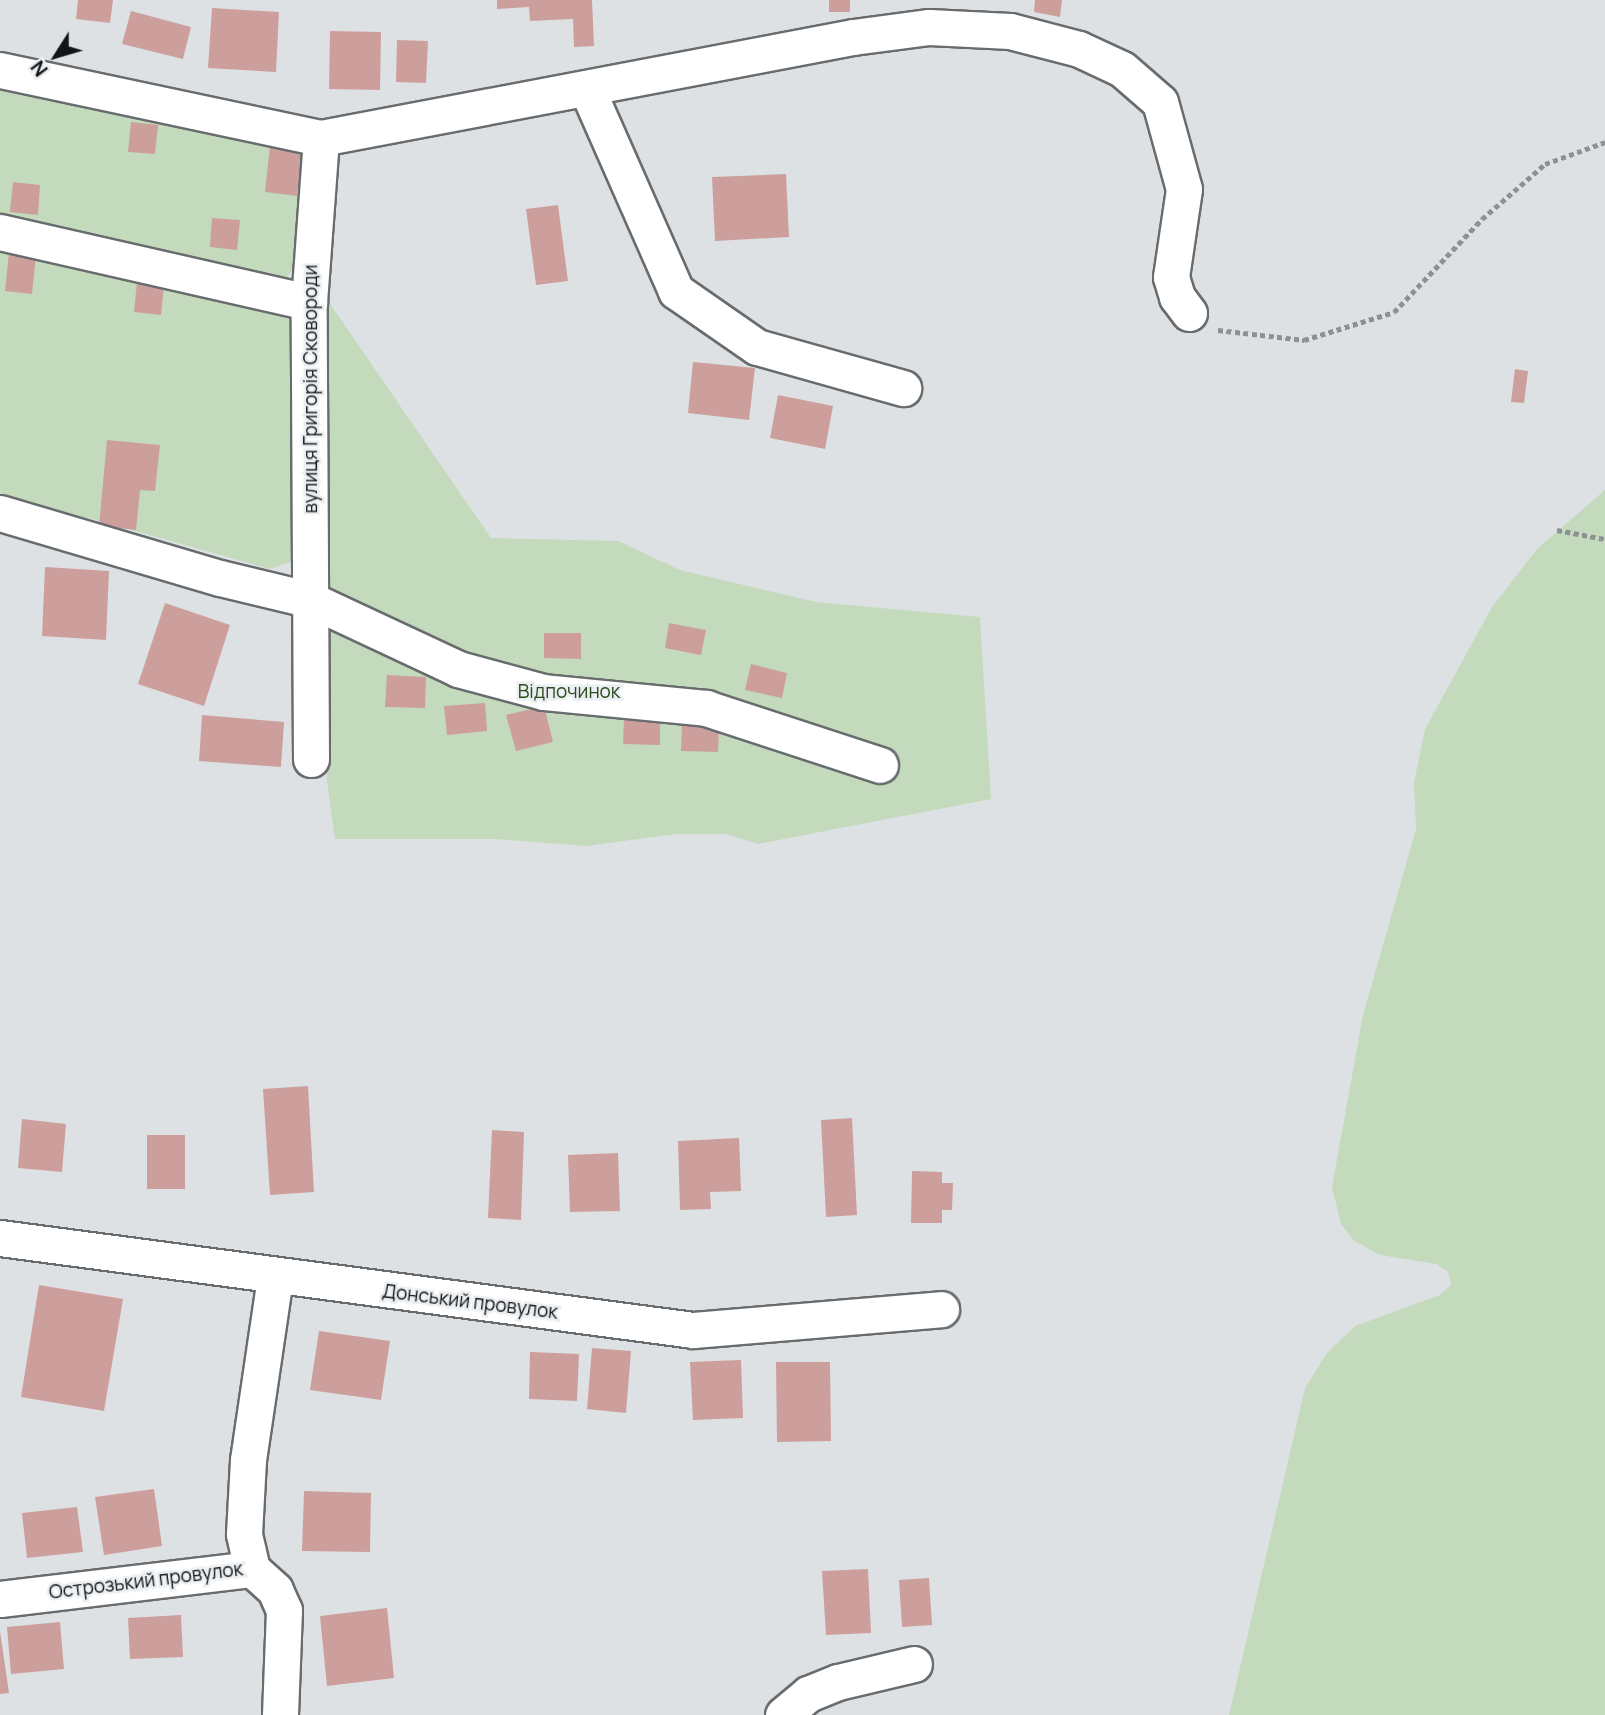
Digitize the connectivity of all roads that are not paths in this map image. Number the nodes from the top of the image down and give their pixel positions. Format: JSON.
{"nodes":[{"id":1,"x":0,"y":70,"type":"edge"},
{"id":2,"x":587,"y":89,"type":"junction"},
{"id":3,"x":321,"y":138,"type":"junction"},
{"id":4,"x":0,"y":232,"type":"edge"},
{"id":5,"x":309,"y":302,"type":"junction"},
{"id":6,"x":1189,"y":313,"type":"road end"},
{"id":7,"x":903,"y":388,"type":"dead end"},
{"id":8,"x":0,"y":513,"type":"edge"},
{"id":9,"x":311,"y":600,"type":"junction"},
{"id":10,"x":311,"y":759,"type":"dead end"},
{"id":11,"x":880,"y":765,"type":"dead end"},
{"id":12,"x":0,"y":1238,"type":"edge"},
{"id":13,"x":275,"y":1277,"type":"junction"},
{"id":14,"x":941,"y":1308,"type":"dead end"},
{"id":15,"x":252,"y":1569,"type":"junction"},
{"id":16,"x":0,"y":1599,"type":"edge"},
{"id":17,"x":914,"y":1664,"type":"dead end"},
{"id":18,"x":280,"y":1715,"type":"edge"},
{"id":19,"x":783,"y":1715,"type":"edge"}],
"edges":[{"from":1,"to":3,"type":"street"},
{"from":2,"to":3,"type":"street"},
{"from":2,"to":6,"type":"street"},
{"from":2,"to":7,"type":"street"},
{"from":3,"to":5,"type":"street","name":"вулиця Григорія Сковороди"},
{"from":4,"to":5,"type":"street"},
{"from":5,"to":9,"type":"street","name":"вулиця Григорія Сковороди"},
{"from":8,"to":9,"type":"street"},
{"from":9,"to":10,"type":"street","name":"вулиця Григорія Сковороди"},
{"from":9,"to":11,"type":"street"},
{"from":12,"to":13,"type":"street","name":"Донський провулок"},
{"from":13,"to":14,"type":"street","name":"Донський провулок"},
{"from":13,"to":15,"type":"street","name":"Острозький провулок"},
{"from":15,"to":16,"type":"street","name":"Острозький провулок"},
{"from":15,"to":18,"type":"street"},
{"from":17,"to":19,"type":"street"}]}
